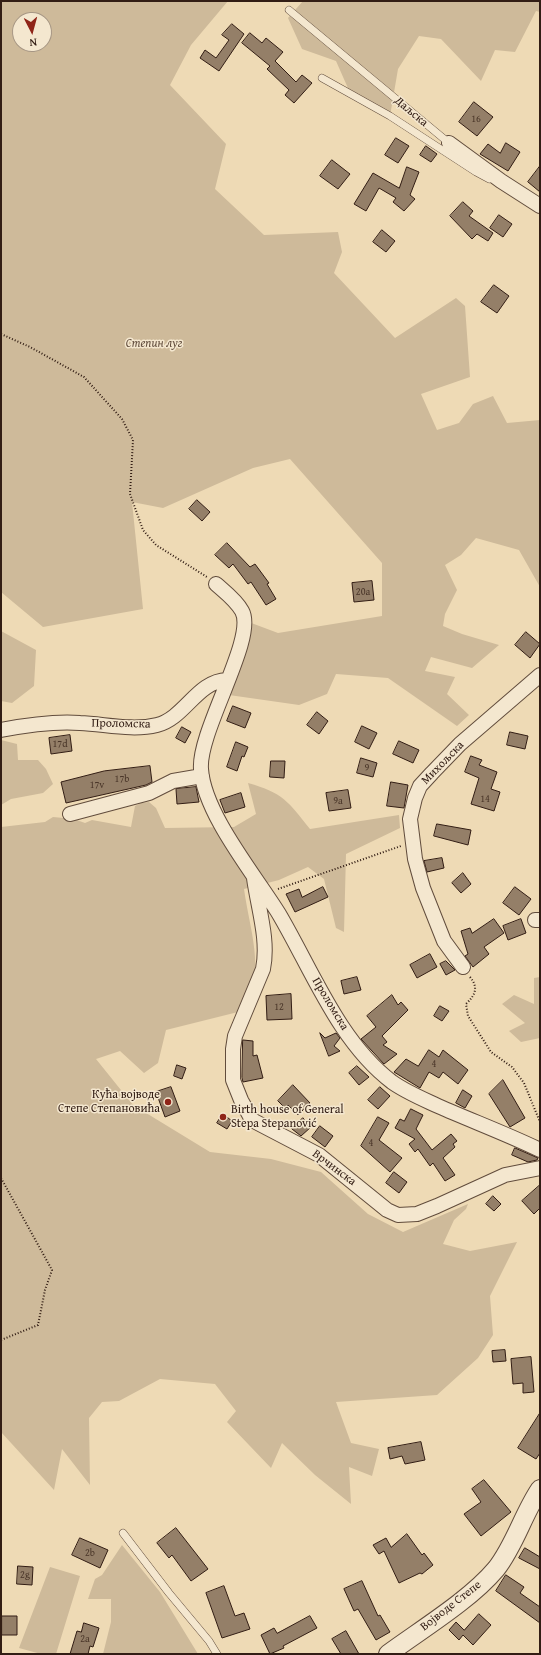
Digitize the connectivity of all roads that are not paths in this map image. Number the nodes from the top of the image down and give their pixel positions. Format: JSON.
{"nodes":[{"id":1,"x":289,"y":10,"type":"dead end"},
{"id":2,"x":322,"y":78,"type":"dead end"},
{"id":3,"x":449,"y":143,"type":"joint"},
{"id":4,"x":501,"y":181,"type":"junction"},
{"id":5,"x":540,"y":206,"type":"edge"},
{"id":6,"x":216,"y":584,"type":"road end"},
{"id":7,"x":540,"y":676,"type":"edge"},
{"id":8,"x":227,"y":680,"type":"junction"},
{"id":9,"x":1,"y":730,"type":"edge"},
{"id":10,"x":202,"y":776,"type":"junction"},
{"id":11,"x":70,"y":814,"type":"dead end"},
{"id":12,"x":253,"y":876,"type":"junction"},
{"id":13,"x":463,"y":967,"type":"road end"},
{"id":14,"x":540,"y":1150,"type":"edge"},
{"id":15,"x":540,"y":1168,"type":"edge"},
{"id":16,"x":540,"y":1489,"type":"edge"},
{"id":17,"x":124,"y":1533,"type":"dead end"},
{"id":18,"x":217,"y":1654,"type":"edge"},
{"id":19,"x":388,"y":1654,"type":"edge"}],
"edges":[{"from":1,"to":3,"type":"lane","name":"Даљска"},
{"from":2,"to":4,"type":"lane"},
{"from":3,"to":4,"type":"street","name":"Даљска"},
{"from":4,"to":5,"type":"street","name":"Даљска"},
{"from":6,"to":8,"type":"street","name":"Проломска"},
{"from":7,"to":13,"type":"street","name":"Михољска"},
{"from":8,"to":9,"type":"street","name":"Проломска"},
{"from":8,"to":10,"type":"street","name":"Проломска"},
{"from":10,"to":11,"type":"street"},
{"from":10,"to":12,"type":"street","name":"Проломска"},
{"from":12,"to":14,"type":"street","name":"Проломска"},
{"from":12,"to":15,"type":"street","name":"Врчинска"},
{"from":16,"to":19,"type":"street","name":"Војводе Степе"},
{"from":17,"to":18,"type":"lane"}]}
